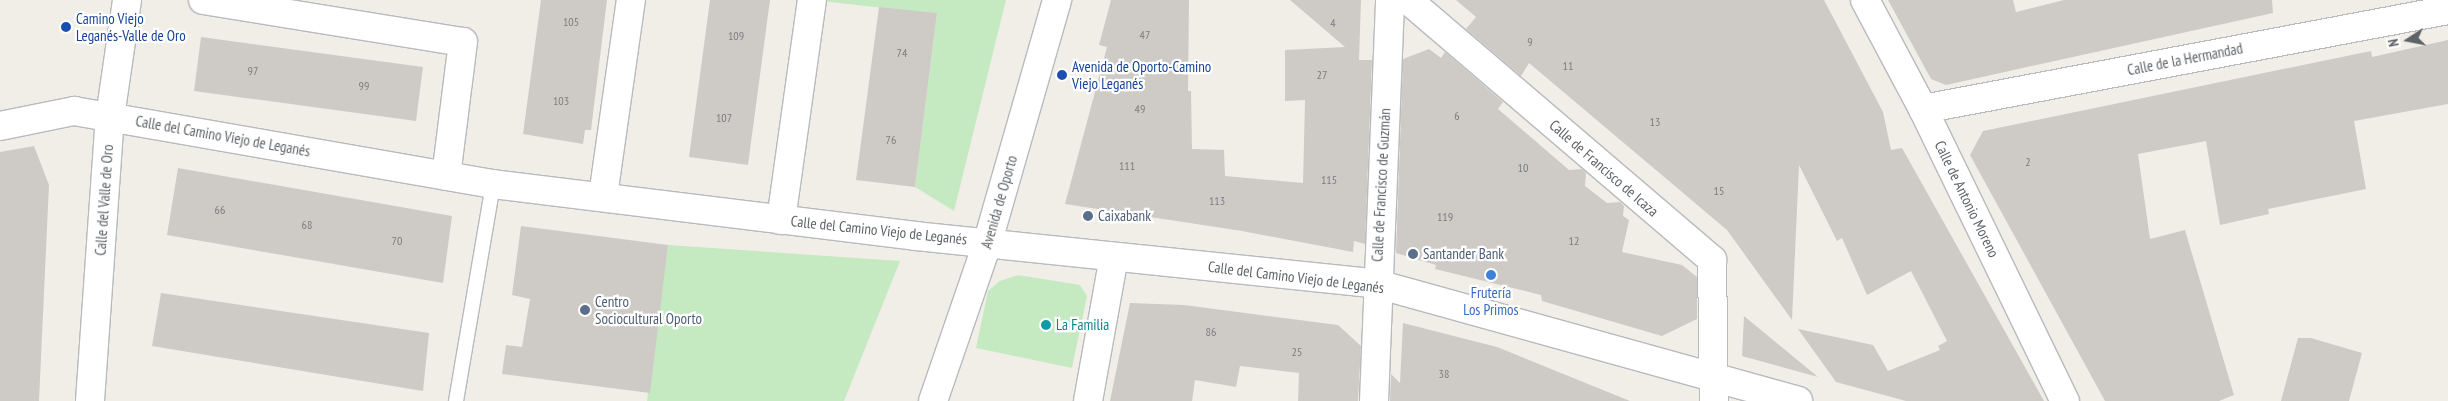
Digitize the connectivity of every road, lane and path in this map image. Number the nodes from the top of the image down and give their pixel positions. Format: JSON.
{"nodes":[{"id":1,"x":127,"y":0,"type":"edge"},
{"id":2,"x":203,"y":0,"type":"edge"},
{"id":3,"x":631,"y":0,"type":"edge"},
{"id":4,"x":812,"y":0,"type":"edge"},
{"id":5,"x":1057,"y":0,"type":"edge"},
{"id":6,"x":1390,"y":0,"type":"edge"},
{"id":7,"x":1408,"y":0,"type":"edge"},
{"id":8,"x":1865,"y":0,"type":"edge"},
{"id":9,"x":2448,"y":10,"type":"edge"},
{"id":10,"x":1923,"y":109,"type":"junction"},
{"id":11,"x":110,"y":117,"type":"junction"},
{"id":12,"x":0,"y":126,"type":"edge"},
{"id":13,"x":446,"y":176,"type":"junction"},
{"id":14,"x":493,"y":184,"type":"junction"},
{"id":15,"x":603,"y":196,"type":"junction"},
{"id":16,"x":781,"y":220,"type":"junction"},
{"id":17,"x":988,"y":241,"type":"junction"},
{"id":18,"x":1114,"y":256,"type":"junction"},
{"id":19,"x":1377,"y":284,"type":"junction"},
{"id":20,"x":1714,"y":389,"type":"edge"},
{"id":21,"x":90,"y":401,"type":"edge"},
{"id":22,"x":456,"y":401,"type":"edge"},
{"id":23,"x":933,"y":401,"type":"edge"},
{"id":24,"x":1088,"y":401,"type":"edge"},
{"id":25,"x":1374,"y":401,"type":"edge"},
{"id":26,"x":1798,"y":401,"type":"edge"},
{"id":27,"x":2065,"y":401,"type":"edge"}],
"edges":[{"from":1,"to":11,"type":"street","name":"Calle del Valle de Oro"},
{"from":2,"to":13,"type":"street"},
{"from":3,"to":15,"type":"street"},
{"from":4,"to":16,"type":"street","name":"Calle del Camino Viejo de Leganés"},
{"from":5,"to":17,"type":"street","name":"Avenida de Oporto"},
{"from":6,"to":19,"type":"street","name":"Calle de Francisco de Guzmán"},
{"from":7,"to":20,"type":"street","name":"Calle de Francisco de Icaza"},
{"from":8,"to":10,"type":"street","name":"Calle de Antonio Moreno"},
{"from":9,"to":10,"type":"street","name":"Calle de la Hermandad"},
{"from":10,"to":27,"type":"street","name":"Calle de Antonio Moreno"},
{"from":11,"to":12,"type":"street","name":"Calle del Camino Viejo de Leganés"},
{"from":11,"to":13,"type":"street","name":"Calle del Camino Viejo de Leganés"},
{"from":11,"to":21,"type":"street","name":"Calle del Valle de Oro"},
{"from":13,"to":14,"type":"street","name":"Calle del Camino Viejo de Leganés"},
{"from":14,"to":15,"type":"street","name":"Calle del Camino Viejo de Leganés"},
{"from":14,"to":22,"type":"lane"},
{"from":15,"to":16,"type":"street","name":"Calle del Camino Viejo de Leganés"},
{"from":16,"to":17,"type":"street","name":"Calle del Camino Viejo de Leganés"},
{"from":17,"to":18,"type":"street","name":"Calle del Camino Viejo de Leganés"},
{"from":17,"to":23,"type":"street","name":"Avenida de Oporto"},
{"from":18,"to":19,"type":"street","name":"Calle del Camino Viejo de Leganés"},
{"from":18,"to":24,"type":"street"},
{"from":19,"to":20,"type":"street","name":"Calle del Camino Viejo de Leganés"},
{"from":19,"to":25,"type":"street","name":"Calle de Francisco de Guzmán"},
{"from":20,"to":26,"type":"street","name":"Calle del Camino Viejo de Leganés"}]}
